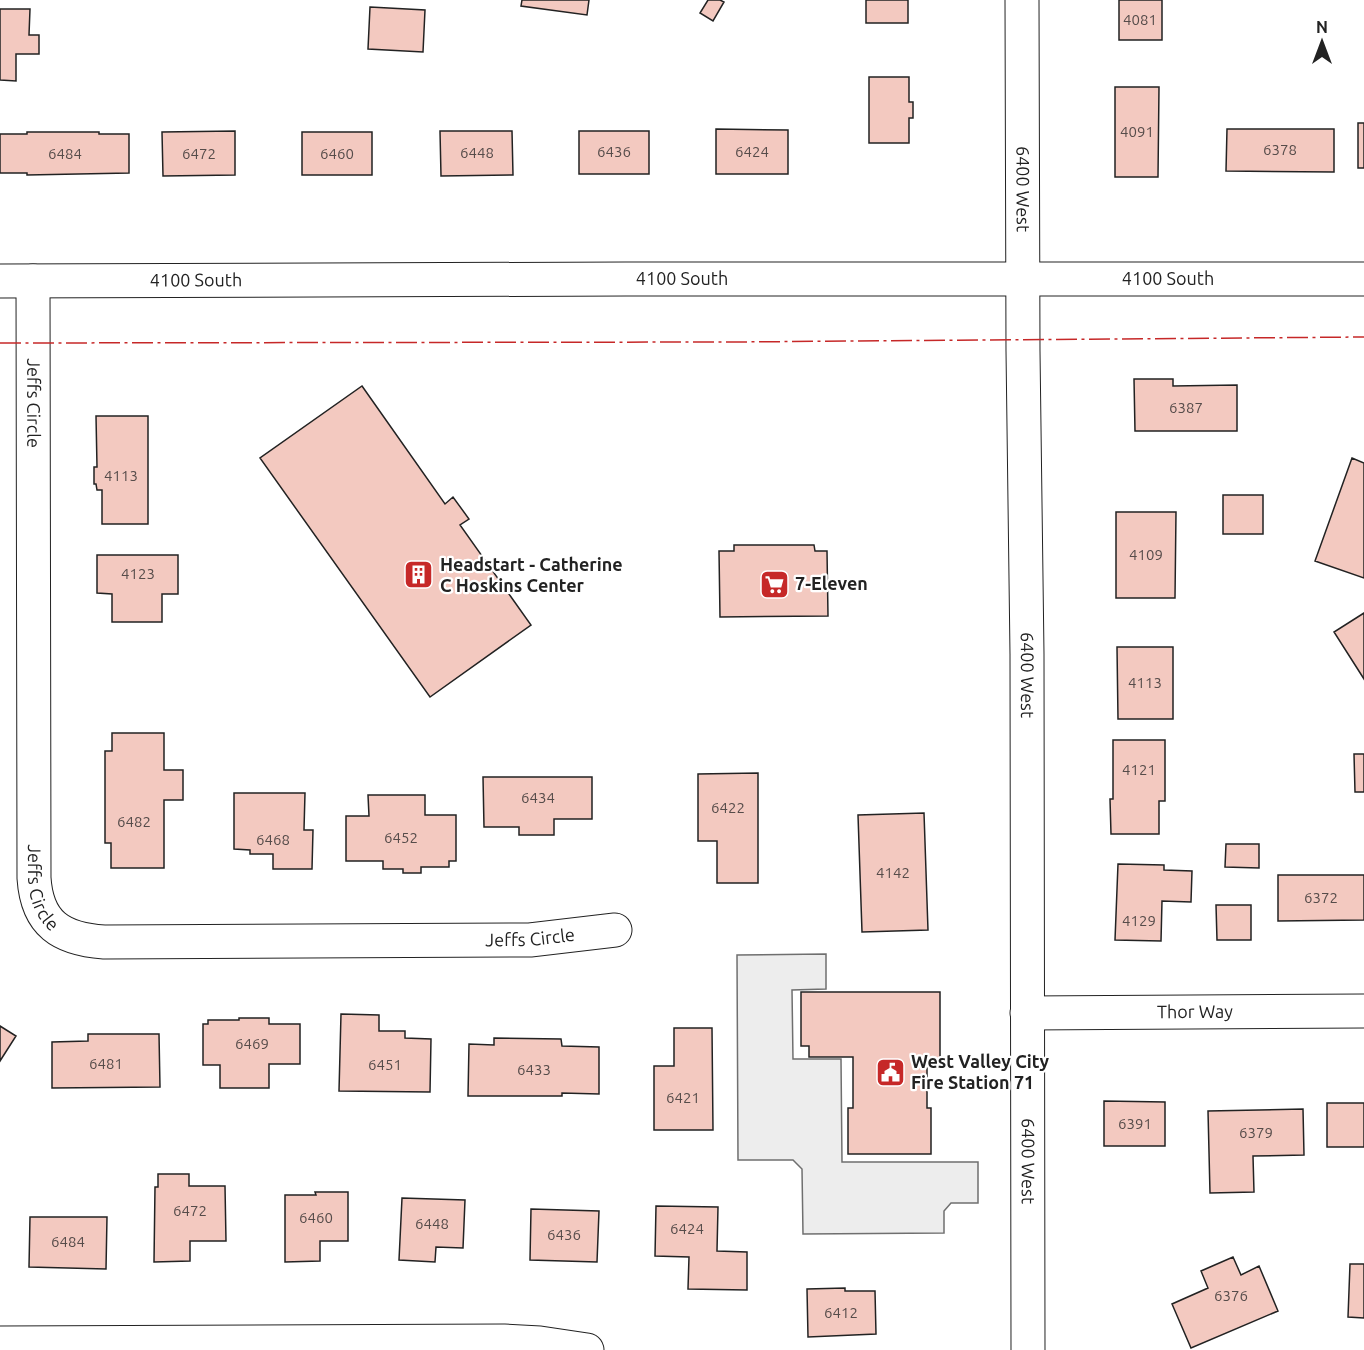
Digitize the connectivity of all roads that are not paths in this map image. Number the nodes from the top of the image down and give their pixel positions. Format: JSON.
{"nodes":[{"id":1,"x":1022,"y":0,"type":"edge"},
{"id":2,"x":1023,"y":279,"type":"junction"},
{"id":3,"x":1364,"y":279,"type":"edge"},
{"id":4,"x":0,"y":281,"type":"edge"},
{"id":5,"x":33,"y":281,"type":"junction"},
{"id":6,"x":615,"y":930,"type":"dead end"},
{"id":7,"x":1364,"y":1011,"type":"edge"},
{"id":8,"x":1027,"y":1013,"type":"junction"},
{"id":9,"x":0,"y":1343,"type":"edge"},
{"id":10,"x":582,"y":1350,"type":"edge"},
{"id":11,"x":1028,"y":1350,"type":"edge"}],
"edges":[{"from":1,"to":2,"type":"street","name":"6400 West"},
{"from":2,"to":3,"type":"street","name":"4100 South"},
{"from":2,"to":5,"type":"street","name":"4100 South"},
{"from":2,"to":8,"type":"street","name":"6400 West"},
{"from":4,"to":5,"type":"street","name":"4100 South"},
{"from":5,"to":6,"type":"street","name":"Jeffs Circle"},
{"from":7,"to":8,"type":"street","name":"Thor Way"},
{"from":8,"to":11,"type":"street","name":"6400 West"},
{"from":9,"to":10,"type":"street"}]}
